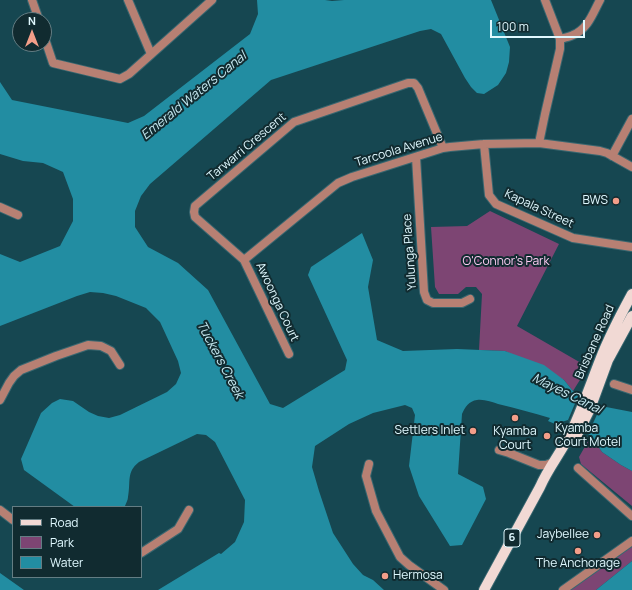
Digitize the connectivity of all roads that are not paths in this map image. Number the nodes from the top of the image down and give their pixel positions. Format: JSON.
{"nodes":[{"id":1,"x":32,"y":0,"type":"edge"},
{"id":2,"x":128,"y":0,"type":"edge"},
{"id":3,"x":212,"y":0,"type":"edge"},
{"id":4,"x":545,"y":0,"type":"edge"},
{"id":5,"x":600,"y":0,"type":"edge"},
{"id":6,"x":36,"y":12,"type":"edge"},
{"id":7,"x":560,"y":39,"type":"junction"},
{"id":8,"x":49,"y":52,"type":"edge"},
{"id":9,"x":151,"y":54,"type":"junction"},
{"id":10,"x":632,"y":119,"type":"edge"},
{"id":11,"x":539,"y":143,"type":"junction"},
{"id":12,"x":484,"y":144,"type":"junction"},
{"id":13,"x":443,"y":148,"type":"junction"},
{"id":14,"x":612,"y":156,"type":"junction"},
{"id":15,"x":416,"y":157,"type":"junction"},
{"id":16,"x":632,"y":167,"type":"edge"},
{"id":17,"x":0,"y":207,"type":"edge"},
{"id":18,"x":18,"y":215,"type":"dead end"},
{"id":19,"x":632,"y":247,"type":"edge"},
{"id":20,"x":244,"y":260,"type":"junction"},
{"id":21,"x":632,"y":294,"type":"edge"},
{"id":22,"x":470,"y":298,"type":"dead end"},
{"id":23,"x":632,"y":316,"type":"edge"},
{"id":24,"x":289,"y":354,"type":"dead end"},
{"id":25,"x":120,"y":366,"type":"dead end"},
{"id":26,"x":614,"y":384,"type":"dead end"},
{"id":27,"x":632,"y":390,"type":"edge"},
{"id":28,"x":589,"y":399,"type":"junction"},
{"id":29,"x":0,"y":400,"type":"edge"},
{"id":30,"x":577,"y":428,"type":"junction"},
{"id":31,"x":499,"y":450,"type":"dead end"},
{"id":32,"x":554,"y":462,"type":"junction"},
{"id":33,"x":369,"y":464,"type":"dead end"},
{"id":34,"x":537,"y":465,"type":"junction"},
{"id":35,"x":578,"y":468,"type":"dead end"},
{"id":36,"x":542,"y":484,"type":"junction"},
{"id":37,"x":0,"y":510,"type":"edge"},
{"id":38,"x":189,"y":510,"type":"dead end"},
{"id":39,"x":632,"y":516,"type":"edge"},
{"id":40,"x":12,"y":519,"type":"edge"},
{"id":41,"x":632,"y":541,"type":"edge"},
{"id":42,"x":142,"y":552,"type":"edge"},
{"id":43,"x":444,"y":590,"type":"edge"},
{"id":44,"x":484,"y":590,"type":"edge"},
{"id":45,"x":563,"y":590,"type":"edge"}],
"edges":[{"from":1,"to":6,"type":"street"},
{"from":2,"to":9,"type":"street"},
{"from":3,"to":9,"type":"street"},
{"from":4,"to":7,"type":"street"},
{"from":5,"to":7,"type":"street"},
{"from":7,"to":11,"type":"street"},
{"from":8,"to":9,"type":"street"},
{"from":10,"to":14,"type":"street"},
{"from":11,"to":12,"type":"street","name":"Tarcoola Avenue"},
{"from":11,"to":14,"type":"street","name":"Tarcoola Avenue"},
{"from":12,"to":13,"type":"street","name":"Tarcoola Avenue"},
{"from":12,"to":19,"type":"street","name":"Kapala Street"},
{"from":13,"to":15,"type":"street","name":"Tarcoola Avenue"},
{"from":13,"to":20,"type":"street","name":"Tarwarri Crescent"},
{"from":14,"to":16,"type":"street","name":"Tarcoola Avenue"},
{"from":15,"to":20,"type":"street","name":"Tarcoola Avenue"},
{"from":15,"to":22,"type":"street","name":"Yulunga Place"},
{"from":17,"to":18,"type":"street"},
{"from":20,"to":24,"type":"street","name":"Awoonga Court"},
{"from":21,"to":28,"type":"main road","name":"Brisbane Road","number":"6"},
{"from":23,"to":28,"type":"main road","name":"Brisbane Road","number":"6"},
{"from":25,"to":29,"type":"street"},
{"from":26,"to":27,"type":"street"},
{"from":28,"to":30,"type":"main road","name":"Brisbane Road","number":"6"},
{"from":30,"to":32,"type":"main road","name":"Brisbane Road"},
{"from":30,"to":36,"type":"main road","name":"Brisbane Road","number":"6"},
{"from":31,"to":34,"type":"street"},
{"from":32,"to":34,"type":"street"},
{"from":32,"to":36,"type":"main road","name":"Brisbane Road"},
{"from":33,"to":43,"type":"street"},
{"from":34,"to":36,"type":"street"},
{"from":35,"to":39,"type":"street"},
{"from":36,"to":44,"type":"main road","name":"Brisbane Road","number":"6"},
{"from":37,"to":40,"type":"street"},
{"from":38,"to":42,"type":"street"},
{"from":41,"to":45,"type":"street"}]}
